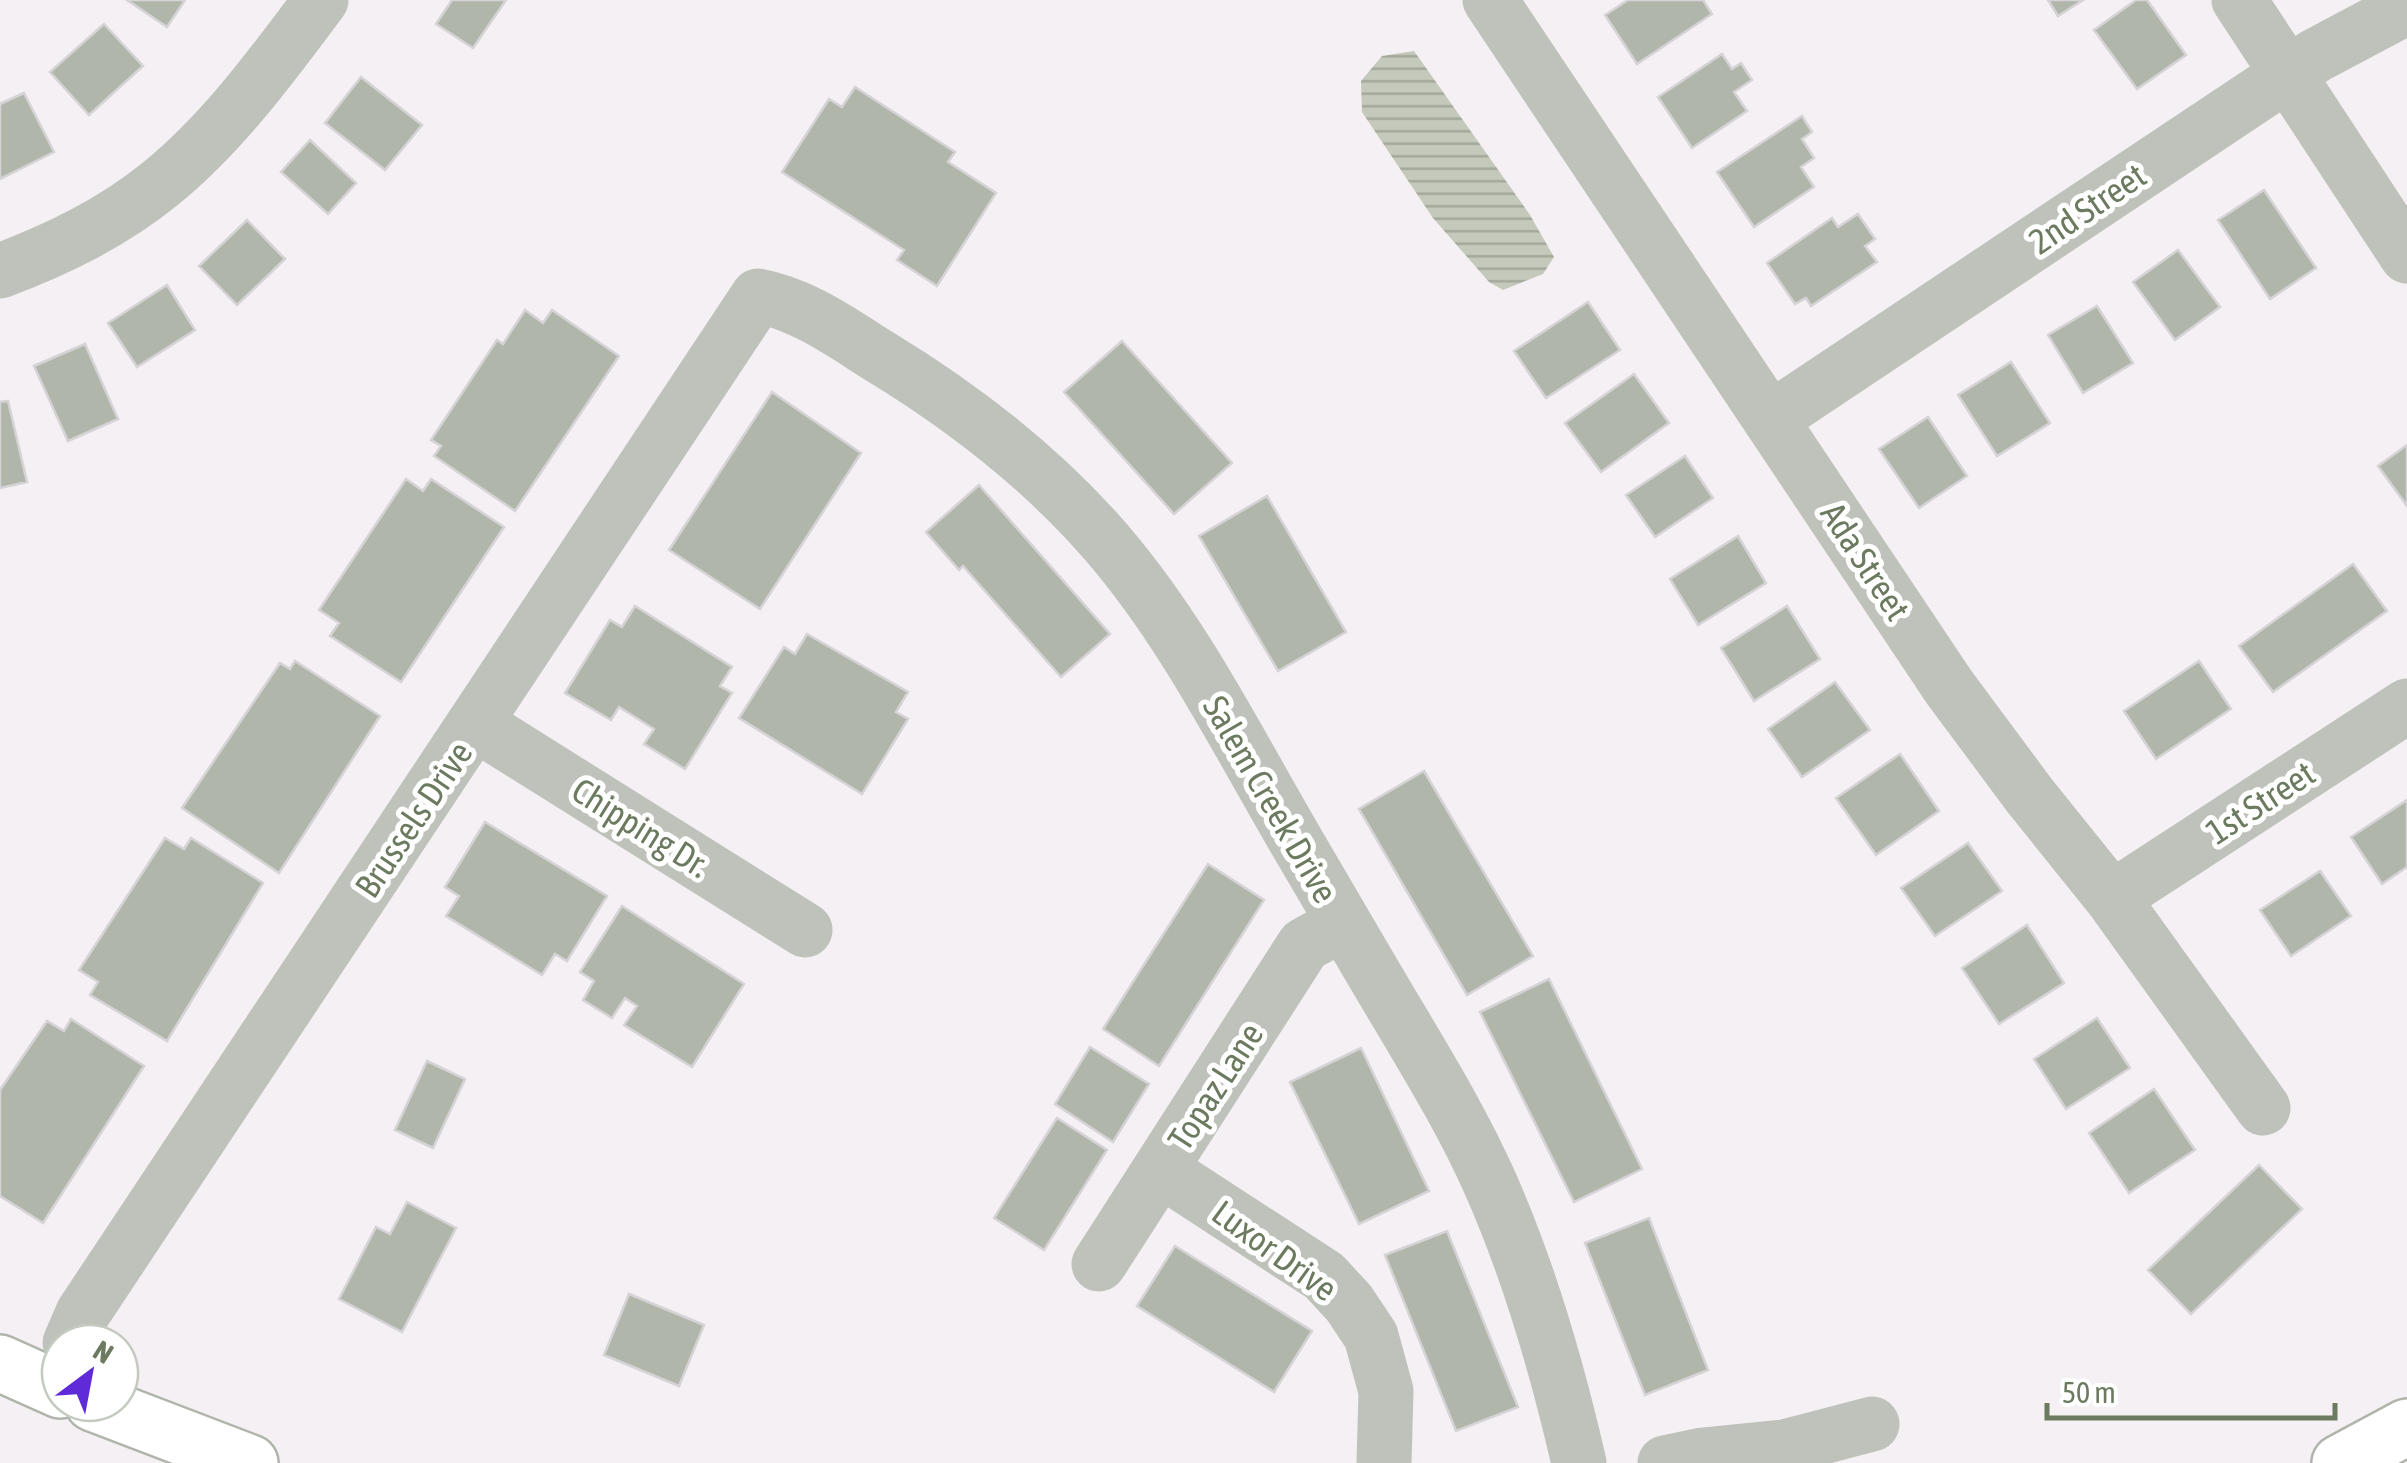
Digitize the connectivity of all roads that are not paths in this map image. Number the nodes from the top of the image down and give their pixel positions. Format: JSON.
{"nodes":[{"id":1,"x":321,"y":0,"type":"edge"},
{"id":2,"x":1490,"y":0,"type":"edge"},
{"id":3,"x":2239,"y":0,"type":"edge"},
{"id":4,"x":2407,"y":7,"type":"edge"},
{"id":5,"x":2288,"y":74,"type":"junction"},
{"id":6,"x":2407,"y":256,"type":"edge"},
{"id":7,"x":0,"y":270,"type":"edge"},
{"id":8,"x":758,"y":296,"type":"joint"},
{"id":9,"x":1772,"y":418,"type":"junction"},
{"id":10,"x":2407,"y":706,"type":"edge"},
{"id":11,"x":476,"y":724,"type":"junction"},
{"id":12,"x":2112,"y":898,"type":"junction"},
{"id":13,"x":1344,"y":923,"type":"junction"},
{"id":14,"x":806,"y":930,"type":"dead end"},
{"id":15,"x":2263,"y":1108,"type":"dead end"},
{"id":16,"x":1161,"y":1170,"type":"junction"},
{"id":17,"x":1099,"y":1264,"type":"dead end"},
{"id":18,"x":85,"y":1323,"type":"edge"},
{"id":19,"x":0,"y":1363,"type":"edge"},
{"id":20,"x":40,"y":1372,"type":"edge"},
{"id":21,"x":140,"y":1412,"type":"edge"},
{"id":22,"x":1872,"y":1424,"type":"dead end"},
{"id":23,"x":2407,"y":1427,"type":"edge"},
{"id":24,"x":250,"y":1463,"type":"edge"},
{"id":25,"x":1384,"y":1463,"type":"edge"},
{"id":26,"x":1579,"y":1463,"type":"edge"},
{"id":27,"x":1665,"y":1463,"type":"edge"},
{"id":28,"x":2340,"y":1463,"type":"edge"}],
"edges":[{"from":1,"to":7,"type":"street"},
{"from":2,"to":9,"type":"street","name":"Ada Street"},
{"from":3,"to":5,"type":"street"},
{"from":4,"to":5,"type":"street","name":"2nd Street"},
{"from":5,"to":6,"type":"street"},
{"from":5,"to":9,"type":"street","name":"2nd Street"},
{"from":8,"to":11,"type":"street","name":"Brussels Drive"},
{"from":8,"to":13,"type":"street","name":"Salem Creek Drive"},
{"from":9,"to":12,"type":"street","name":"Ada Street"},
{"from":10,"to":12,"type":"street","name":"1st Street"},
{"from":11,"to":14,"type":"street","name":"Chipping Dr."},
{"from":11,"to":18,"type":"street","name":"Brussels Drive"},
{"from":12,"to":15,"type":"street","name":"Ada Street"},
{"from":13,"to":16,"type":"street","name":"Topaz Lane"},
{"from":13,"to":26,"type":"street","name":"Salem Creek Drive"},
{"from":16,"to":17,"type":"street","name":"Topaz Lane"},
{"from":16,"to":25,"type":"street","name":"Luxor Drive"},
{"from":19,"to":20,"type":"main road"},
{"from":21,"to":24,"type":"main road"},
{"from":22,"to":27,"type":"street"},
{"from":23,"to":28,"type":"main road"}]}
